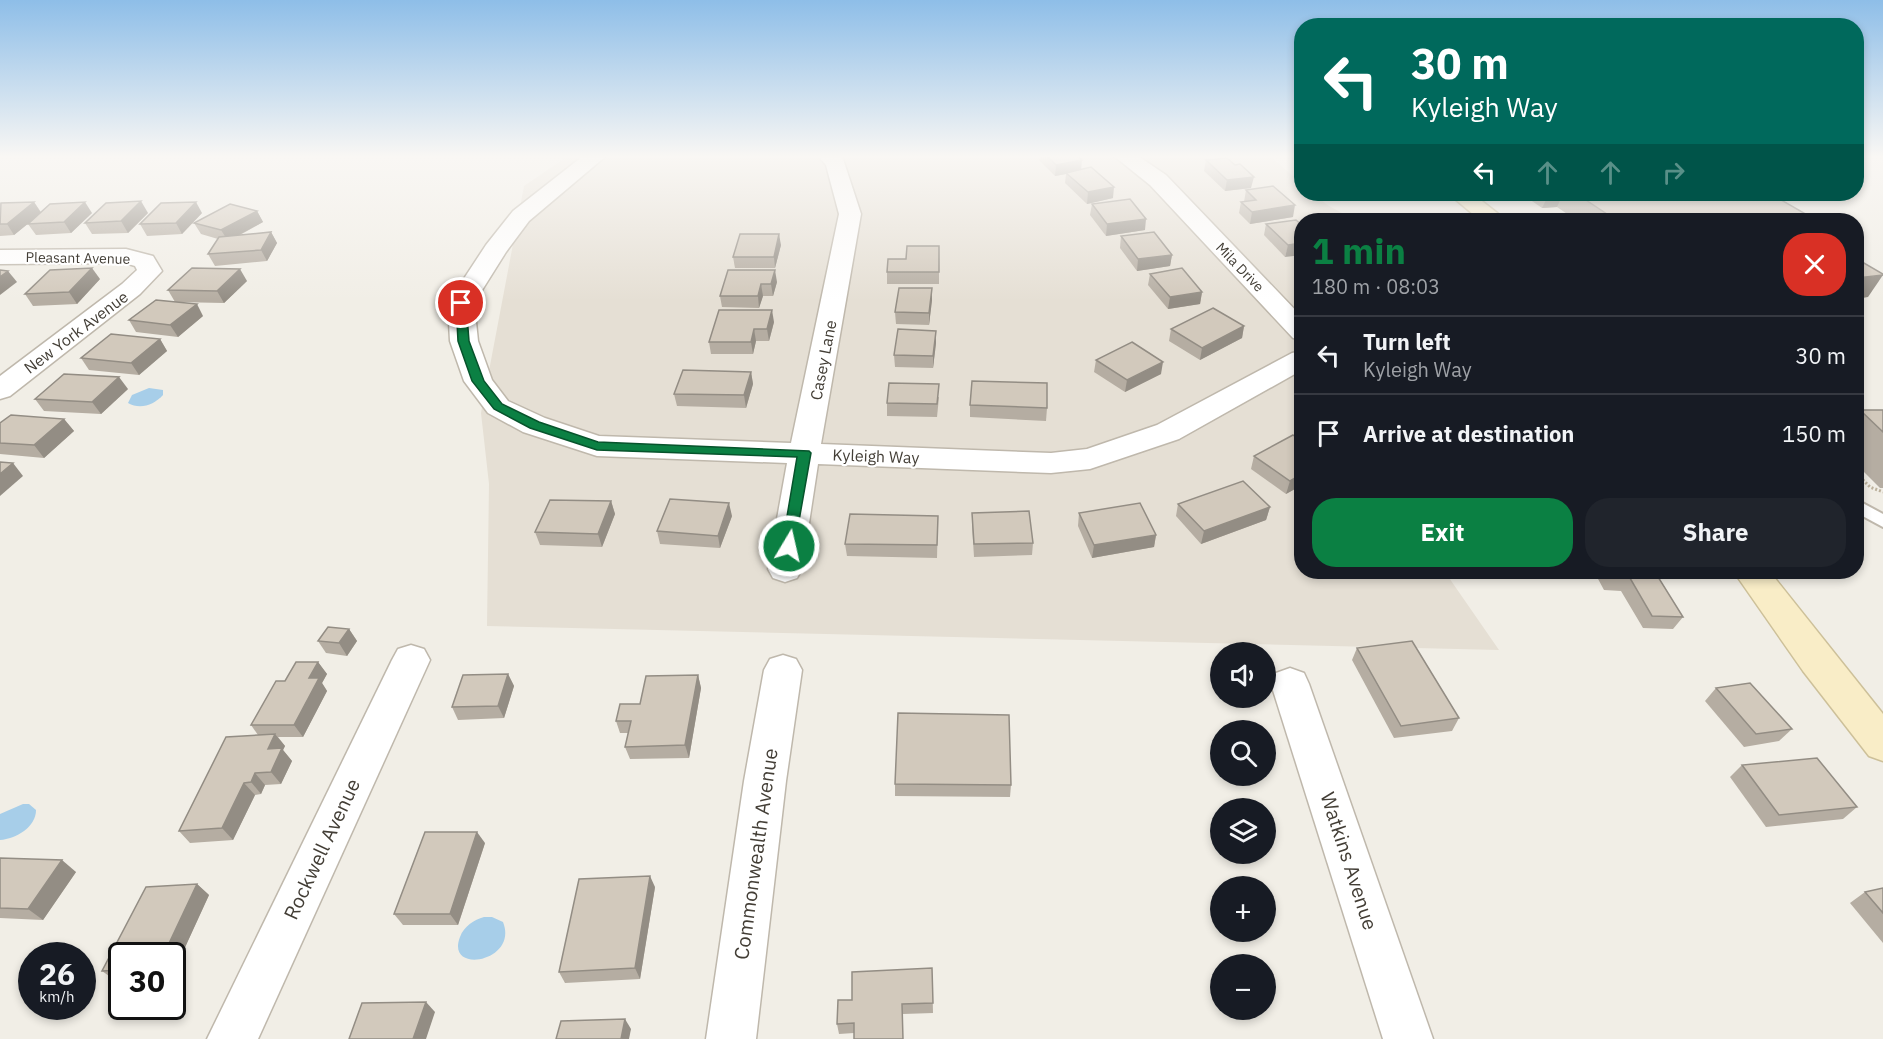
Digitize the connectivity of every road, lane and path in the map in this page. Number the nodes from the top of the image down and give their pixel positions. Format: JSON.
{"nodes":[{"id":1,"x":535,"y":204,"type":"edge"},
{"id":2,"x":847,"y":204,"type":"edge"},
{"id":3,"x":1181,"y":204,"type":"edge"},
{"id":4,"x":0,"y":256,"type":"edge"},
{"id":5,"x":150,"y":271,"type":"joint"},
{"id":6,"x":1294,"y":324,"type":"edge"},
{"id":7,"x":1294,"y":363,"type":"edge"},
{"id":8,"x":0,"y":390,"type":"edge"},
{"id":9,"x":804,"y":453,"type":"junction"},
{"id":10,"x":1864,"y":482,"type":"edge"},
{"id":11,"x":1883,"y":492,"type":"edge"},
{"id":12,"x":1864,"y":510,"type":"edge"},
{"id":13,"x":1883,"y":521,"type":"edge"},
{"id":14,"x":785,"y":569,"type":"dead end"},
{"id":15,"x":1756,"y":579,"type":"edge"},
{"id":16,"x":411,"y":660,"type":"dead end"},
{"id":17,"x":783,"y":670,"type":"dead end"},
{"id":18,"x":1290,"y":684,"type":"dead end"},
{"id":19,"x":1883,"y":744,"type":"edge"},
{"id":20,"x":232,"y":1039,"type":"edge"},
{"id":21,"x":731,"y":1039,"type":"edge"},
{"id":22,"x":1408,"y":1039,"type":"edge"}],
"edges":[{"from":1,"to":9,"type":"street","name":"Kyleigh Way"},
{"from":2,"to":9,"type":"street","name":"Casey Lane"},
{"from":3,"to":6,"type":"street","name":"Mila Drive"},
{"from":4,"to":5,"type":"street","name":"Pleasant Avenue"},
{"from":5,"to":8,"type":"street","name":"New York Avenue"},
{"from":7,"to":9,"type":"street","name":"Kyleigh Way"},
{"from":9,"to":14,"type":"street","name":"Casey Lane"},
{"from":10,"to":11,"type":"path"},
{"from":12,"to":13,"type":"lane"},
{"from":15,"to":19,"type":"street"},
{"from":16,"to":20,"type":"street","name":"Rockwell Avenue"},
{"from":17,"to":21,"type":"street","name":"Commonwealth Avenue"},
{"from":18,"to":22,"type":"street","name":"Watkins Avenue"}]}
